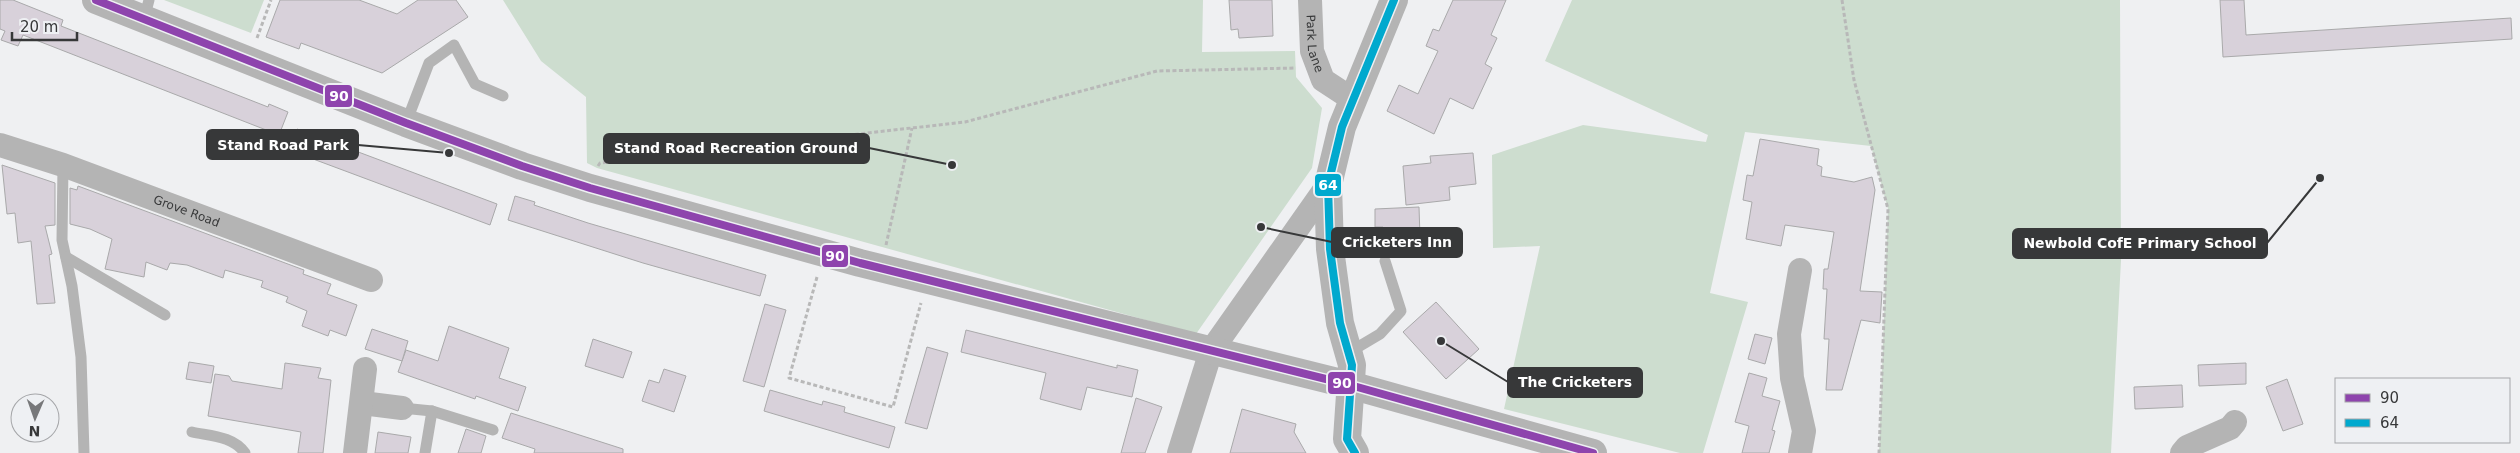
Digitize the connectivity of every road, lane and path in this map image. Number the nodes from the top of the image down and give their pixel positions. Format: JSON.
{"nodes":[{"id":1,"x":96,"y":0,"type":"edge"},
{"id":2,"x":271,"y":0,"type":"edge"},
{"id":3,"x":1310,"y":0,"type":"edge"},
{"id":4,"x":1394,"y":0,"type":"edge"},
{"id":5,"x":1842,"y":0,"type":"edge"},
{"id":6,"x":146,"y":10,"type":"edge"},
{"id":7,"x":248,"y":62,"type":"junction"},
{"id":8,"x":1317,"y":64,"type":"junction"},
{"id":9,"x":503,"y":96,"type":"dead end"},
{"id":10,"x":1352,"y":99,"type":"junction"},
{"id":11,"x":406,"y":123,"type":"junction"},
{"id":12,"x":912,"y":128,"type":"junction"},
{"id":13,"x":0,"y":145,"type":"edge"},
{"id":14,"x":64,"y":165,"type":"junction"},
{"id":15,"x":1328,"y":185,"type":"junction"},
{"id":16,"x":590,"y":188,"type":"junction"},
{"id":17,"x":824,"y":252,"type":"junction"},
{"id":18,"x":66,"y":257,"type":"junction"},
{"id":19,"x":1385,"y":261,"type":"dead end"},
{"id":20,"x":881,"y":267,"type":"junction"},
{"id":21,"x":1800,"y":270,"type":"dead end"},
{"id":22,"x":927,"y":279,"type":"junction"},
{"id":23,"x":372,"y":280,"type":"dead end"},
{"id":24,"x":165,"y":315,"type":"dead end"},
{"id":25,"x":1211,"y":351,"type":"junction"},
{"id":26,"x":1348,"y":353,"type":"junction"},
{"id":27,"x":365,"y":369,"type":"dead end"},
{"id":28,"x":1350,"y":385,"type":"junction"},
{"id":29,"x":362,"y":403,"type":"junction"},
{"id":30,"x":402,"y":408,"type":"joint"},
{"id":31,"x":432,"y":411,"type":"junction"},
{"id":32,"x":2234,"y":422,"type":"dead end"},
{"id":33,"x":493,"y":430,"type":"dead end"},
{"id":34,"x":192,"y":432,"type":"dead end"},
{"id":35,"x":84,"y":453,"type":"edge"},
{"id":36,"x":245,"y":453,"type":"edge"},
{"id":37,"x":356,"y":453,"type":"edge"},
{"id":38,"x":425,"y":453,"type":"edge"},
{"id":39,"x":1179,"y":453,"type":"edge"},
{"id":40,"x":1355,"y":453,"type":"edge"},
{"id":41,"x":1593,"y":453,"type":"edge"},
{"id":42,"x":1800,"y":453,"type":"edge"},
{"id":43,"x":1879,"y":453,"type":"edge"},
{"id":44,"x":2182,"y":453,"type":"edge"}],
"edges":[{"from":1,"to":6,"type":"street"},
{"from":2,"to":7,"type":"path"},
{"from":3,"to":8,"type":"street","name":"Park Lane"},
{"from":4,"to":10,"type":"street"},
{"from":5,"to":43,"type":"path"},
{"from":6,"to":7,"type":"street"},
{"from":7,"to":11,"type":"street"},
{"from":8,"to":10,"type":"street","name":"Park Lane"},
{"from":8,"to":12,"type":"path"},
{"from":9,"to":11,"type":"lane"},
{"from":10,"to":15,"type":"street"},
{"from":11,"to":16,"type":"street"},
{"from":12,"to":16,"type":"path"},
{"from":12,"to":20,"type":"path"},
{"from":13,"to":14,"type":"street","name":"Grove Road"},
{"from":14,"to":18,"type":"lane"},
{"from":14,"to":23,"type":"street","name":"Grove Road"},
{"from":15,"to":25,"type":"street"},
{"from":15,"to":26,"type":"street"},
{"from":16,"to":17,"type":"street"},
{"from":17,"to":20,"type":"street"},
{"from":17,"to":22,"type":"path"},
{"from":18,"to":24,"type":"lane"},
{"from":18,"to":35,"type":"lane"},
{"from":19,"to":26,"type":"lane"},
{"from":20,"to":22,"type":"street"},
{"from":21,"to":42,"type":"street"},
{"from":22,"to":25,"type":"street"},
{"from":25,"to":28,"type":"street"},
{"from":25,"to":39,"type":"street"},
{"from":26,"to":28,"type":"street"},
{"from":27,"to":29,"type":"street"},
{"from":28,"to":40,"type":"street"},
{"from":28,"to":41,"type":"street"},
{"from":29,"to":30,"type":"street"},
{"from":29,"to":37,"type":"street"},
{"from":30,"to":31,"type":"lane"},
{"from":31,"to":33,"type":"lane"},
{"from":31,"to":38,"type":"lane"},
{"from":32,"to":44,"type":"street"},
{"from":34,"to":36,"type":"lane"}]}
